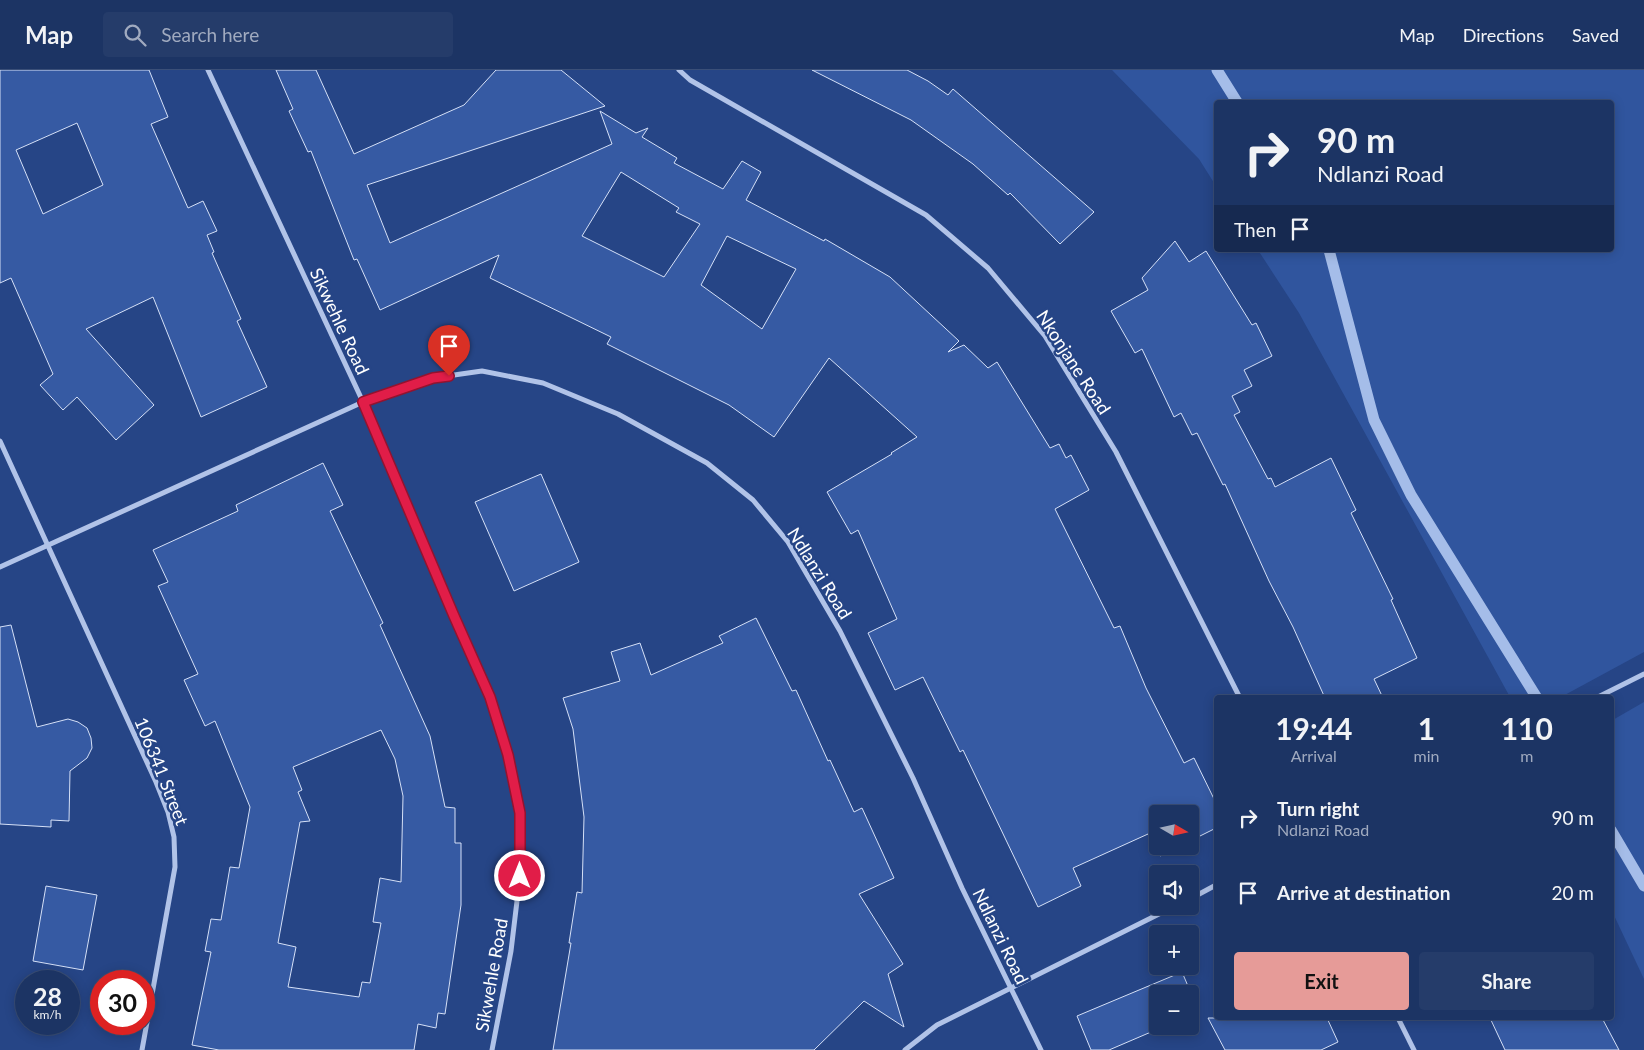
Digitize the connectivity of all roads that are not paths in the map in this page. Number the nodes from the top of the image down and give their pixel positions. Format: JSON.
{"nodes":[{"id":1,"x":208,"y":70,"type":"edge"},
{"id":2,"x":679,"y":70,"type":"edge"},
{"id":3,"x":363,"y":402,"type":"junction"},
{"id":4,"x":0,"y":441,"type":"edge"},
{"id":5,"x":48,"y":545,"type":"junction"},
{"id":6,"x":0,"y":567,"type":"edge"},
{"id":7,"x":1644,"y":674,"type":"edge"},
{"id":8,"x":1238,"y":695,"type":"edge"},
{"id":9,"x":1602,"y":695,"type":"edge"},
{"id":10,"x":1214,"y":886,"type":"edge"},
{"id":11,"x":1199,"y":894,"type":"edge"},
{"id":12,"x":1157,"y":915,"type":"edge"},
{"id":13,"x":1011,"y":989,"type":"junction"},
{"id":14,"x":1399,"y":1020,"type":"edge"},
{"id":15,"x":142,"y":1050,"type":"edge"},
{"id":16,"x":492,"y":1050,"type":"edge"},
{"id":17,"x":905,"y":1050,"type":"edge"},
{"id":18,"x":1041,"y":1050,"type":"edge"},
{"id":19,"x":1414,"y":1050,"type":"edge"}],
"edges":[{"from":1,"to":3,"type":"street","name":"Sikwehle Road"},
{"from":2,"to":8,"type":"street","name":"Nkonjane Road"},
{"from":3,"to":5,"type":"street"},
{"from":3,"to":13,"type":"street","name":"Ndlanzi Road"},
{"from":3,"to":16,"type":"street","name":"Sikwehle Road"},
{"from":4,"to":5,"type":"street","name":"106341 Street"},
{"from":5,"to":6,"type":"street"},
{"from":5,"to":15,"type":"street","name":"106341 Street"},
{"from":7,"to":9,"type":"street"},
{"from":10,"to":11,"type":"street"},
{"from":12,"to":13,"type":"street"},
{"from":13,"to":17,"type":"street"},
{"from":13,"to":18,"type":"street","name":"Ndlanzi Road"},
{"from":14,"to":19,"type":"street"}]}
